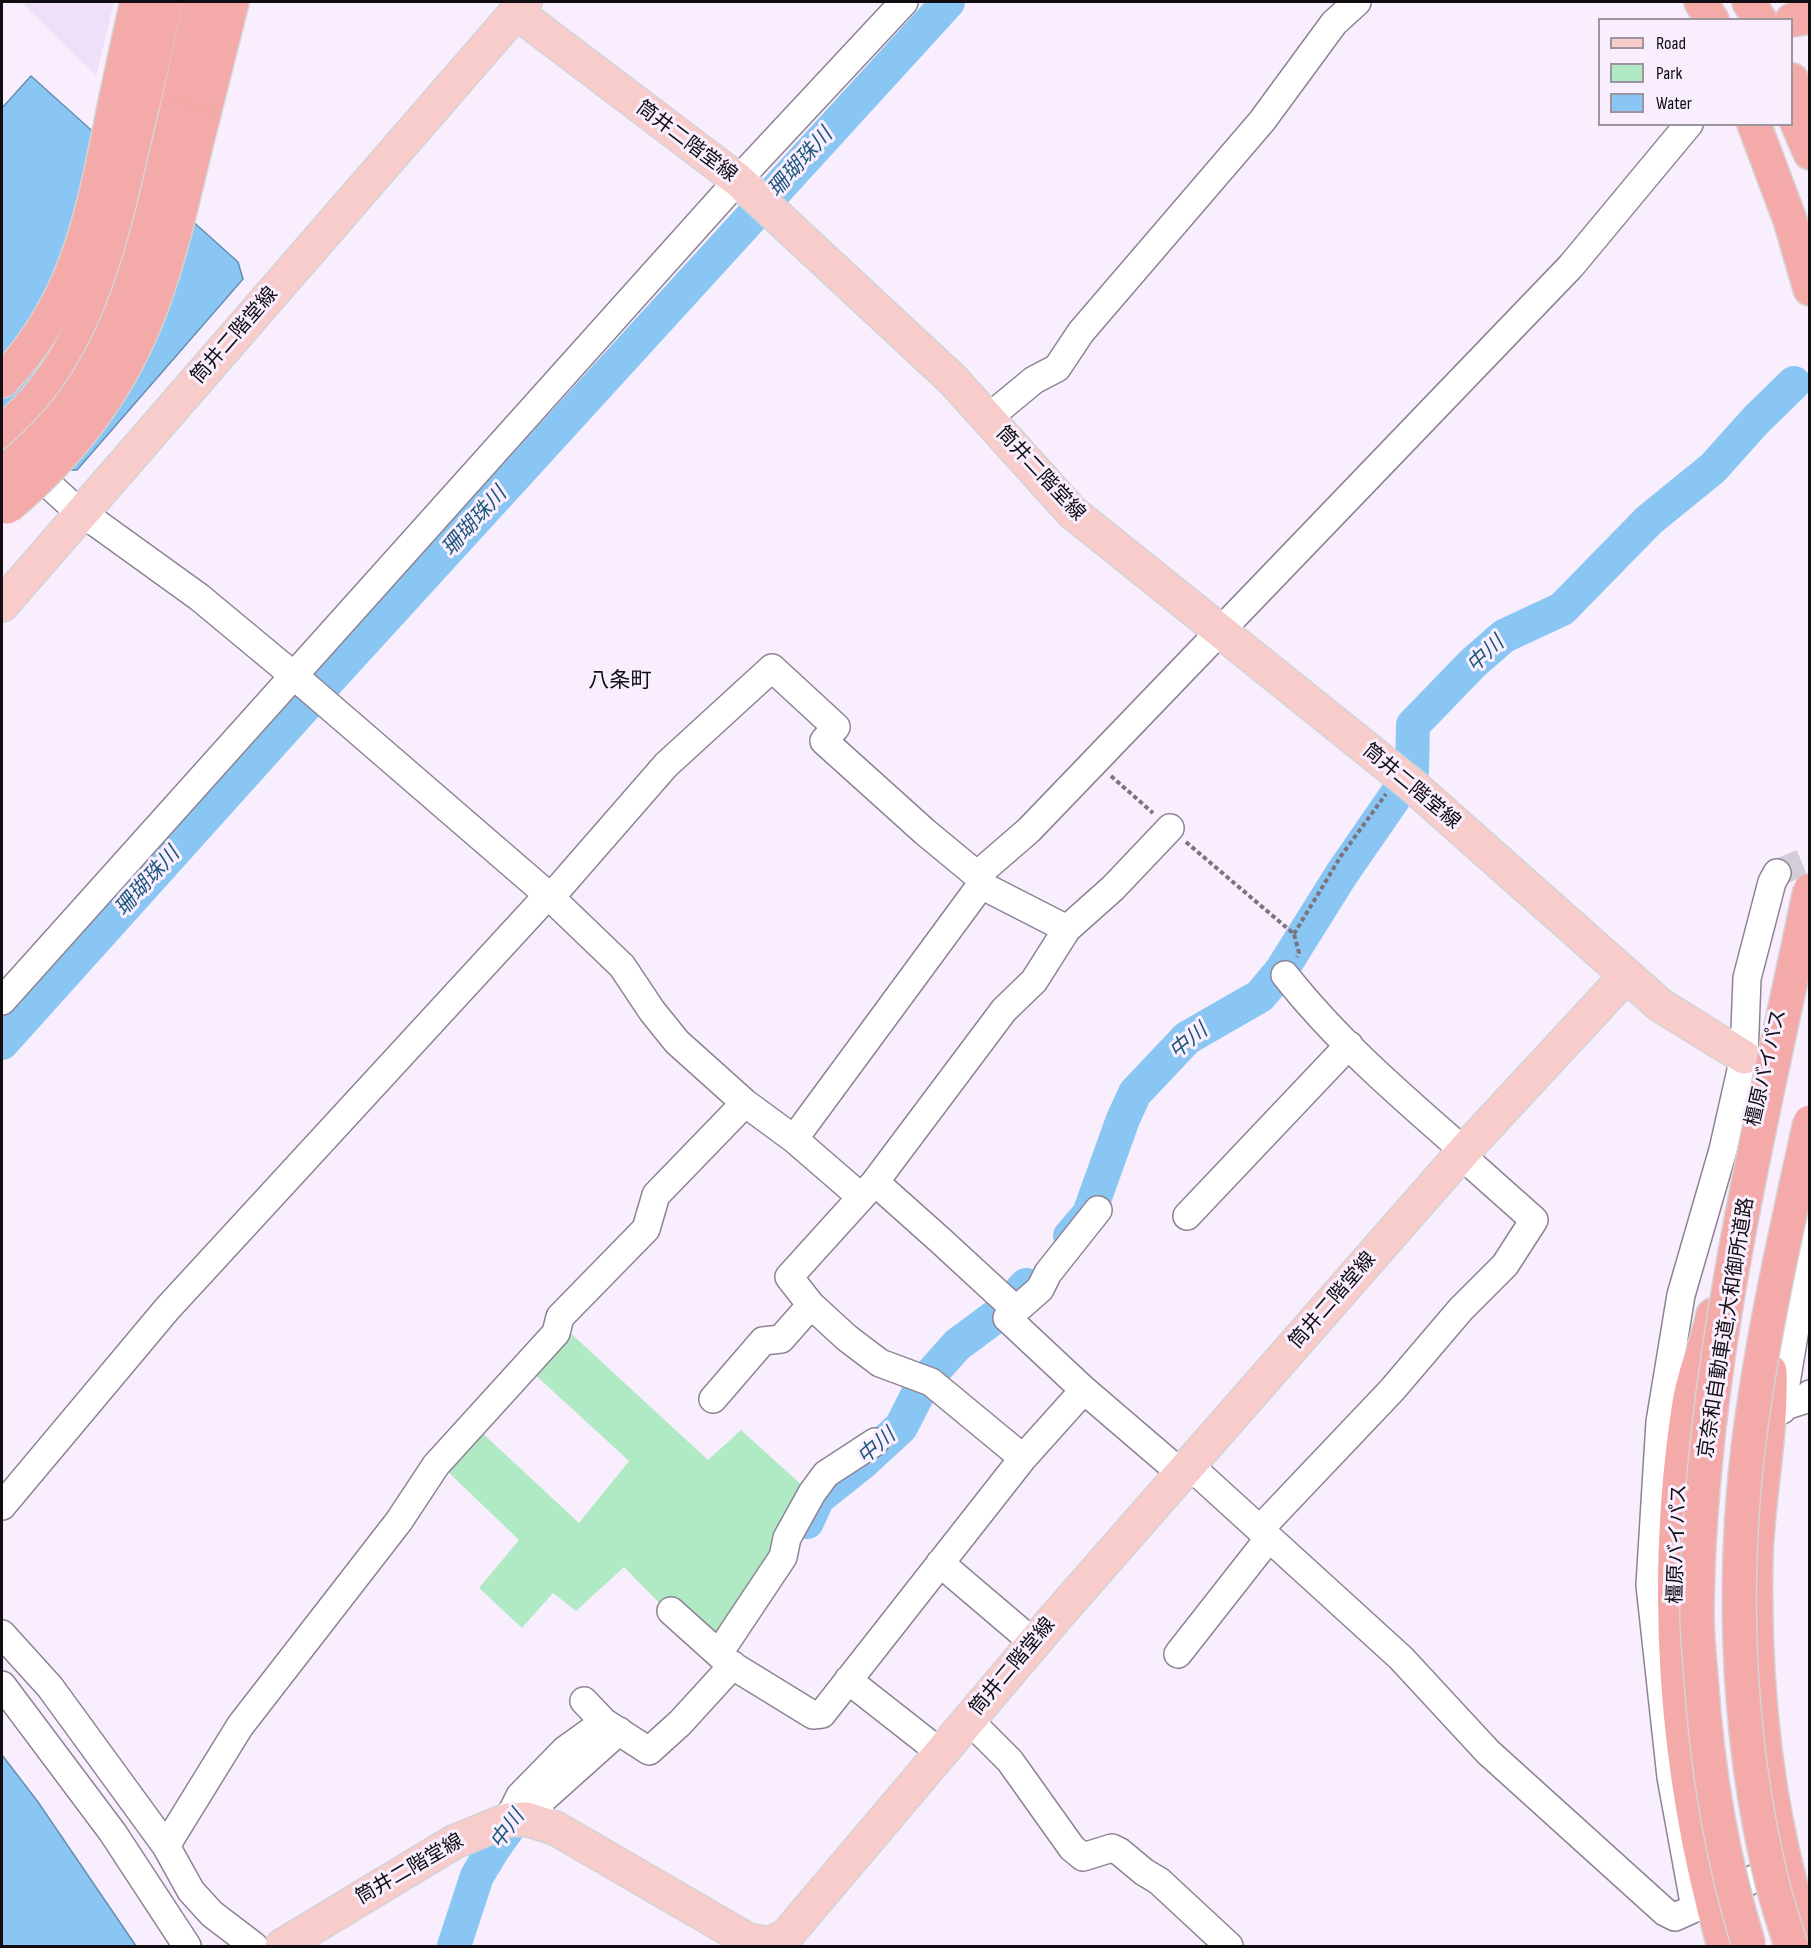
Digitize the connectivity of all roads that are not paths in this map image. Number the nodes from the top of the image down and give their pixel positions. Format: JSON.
{"nodes":[{"id":1,"x":137,"y":2,"type":"edge"},
{"id":2,"x":166,"y":2,"type":"edge"},
{"id":3,"x":200,"y":2,"type":"edge"},
{"id":4,"x":232,"y":2,"type":"edge"},
{"id":5,"x":904,"y":2,"type":"edge"},
{"id":6,"x":1357,"y":2,"type":"edge"},
{"id":7,"x":1690,"y":2,"type":"edge"},
{"id":8,"x":1701,"y":2,"type":"edge"},
{"id":9,"x":1734,"y":2,"type":"edge"},
{"id":10,"x":1749,"y":2,"type":"edge"},
{"id":11,"x":514,"y":5,"type":"edge"},
{"id":12,"x":1809,"y":17,"type":"edge"},
{"id":13,"x":1699,"y":18,"type":"edge"},
{"id":14,"x":1711,"y":18,"type":"edge"},
{"id":15,"x":1743,"y":18,"type":"edge"},
{"id":16,"x":1759,"y":18,"type":"edge"},
{"id":17,"x":1793,"y":20,"type":"edge"},
{"id":18,"x":1793,"y":84,"type":"edge"},
{"id":19,"x":133,"y":86,"type":"junction"},
{"id":20,"x":1793,"y":116,"type":"edge"},
{"id":21,"x":1809,"y":118,"type":"edge"},
{"id":22,"x":188,"y":119,"type":"junction"},
{"id":23,"x":1687,"y":126,"type":"edge"},
{"id":24,"x":1755,"y":126,"type":"edge"},
{"id":25,"x":1766,"y":126,"type":"edge"},
{"id":26,"x":1809,"y":153,"type":"edge"},
{"id":27,"x":740,"y":182,"type":"junction"},
{"id":28,"x":1809,"y":255,"type":"edge"},
{"id":29,"x":1809,"y":289,"type":"edge"},
{"id":30,"x":2,"y":381,"type":"edge"},
{"id":31,"x":988,"y":418,"type":"junction"},
{"id":32,"x":2,"y":432,"type":"edge"},
{"id":33,"x":2,"y":442,"type":"edge"},
{"id":34,"x":2,"y":474,"type":"edge"},
{"id":35,"x":4,"y":508,"type":"edge"},
{"id":36,"x":82,"y":513,"type":"junction"},
{"id":37,"x":2,"y":605,"type":"edge"},
{"id":38,"x":1221,"y":632,"type":"junction"},
{"id":39,"x":296,"y":677,"type":"junction"},
{"id":40,"x":1170,"y":828,"type":"road end"},
{"id":41,"x":1777,"y":873,"type":"dead end"},
{"id":42,"x":979,"y":880,"type":"junction"},
{"id":43,"x":1809,"y":890,"type":"edge"},
{"id":44,"x":550,"y":896,"type":"junction"},
{"id":45,"x":1809,"y":900,"type":"edge"},
{"id":46,"x":1067,"y":929,"type":"junction"},
{"id":47,"x":1292,"y":964,"type":"road end"},
{"id":48,"x":1626,"y":976,"type":"junction"},
{"id":49,"x":2,"y":1001,"type":"edge"},
{"id":50,"x":1349,"y":1045,"type":"junction"},
{"id":51,"x":1744,"y":1057,"type":"junction"},
{"id":52,"x":745,"y":1103,"type":"junction"},
{"id":53,"x":1809,"y":1110,"type":"edge"},
{"id":54,"x":1809,"y":1122,"type":"edge"},
{"id":55,"x":794,"y":1139,"type":"junction"},
{"id":56,"x":1462,"y":1153,"type":"junction"},
{"id":57,"x":868,"y":1189,"type":"junction"},
{"id":58,"x":1098,"y":1210,"type":"dead end"},
{"id":59,"x":1187,"y":1216,"type":"dead end"},
{"id":60,"x":1809,"y":1219,"type":"edge"},
{"id":61,"x":1010,"y":1304,"type":"junction"},
{"id":62,"x":811,"y":1305,"type":"junction"},
{"id":63,"x":1084,"y":1390,"type":"junction"},
{"id":64,"x":1809,"y":1394,"type":"edge"},
{"id":65,"x":713,"y":1399,"type":"dead end"},
{"id":66,"x":1782,"y":1407,"type":"junction"},
{"id":67,"x":875,"y":1443,"type":"dead end"},
{"id":68,"x":1023,"y":1458,"type":"junction"},
{"id":69,"x":1185,"y":1469,"type":"junction"},
{"id":70,"x":2,"y":1506,"type":"edge"},
{"id":71,"x":1265,"y":1533,"type":"junction"},
{"id":72,"x":940,"y":1563,"type":"junction"},
{"id":73,"x":671,"y":1611,"type":"dead end"},
{"id":74,"x":2,"y":1634,"type":"edge"},
{"id":75,"x":1034,"y":1643,"type":"junction"},
{"id":76,"x":1178,"y":1654,"type":"dead end"},
{"id":77,"x":727,"y":1661,"type":"junction"},
{"id":78,"x":848,"y":1680,"type":"junction"},
{"id":79,"x":2,"y":1685,"type":"edge"},
{"id":80,"x":584,"y":1701,"type":"dead end"},
{"id":81,"x":969,"y":1720,"type":"junction"},
{"id":82,"x":611,"y":1727,"type":"junction"},
{"id":83,"x":941,"y":1753,"type":"junction"},
{"id":84,"x":519,"y":1820,"type":"junction"},
{"id":85,"x":166,"y":1846,"type":"junction"},
{"id":86,"x":1786,"y":1863,"type":"junction"},
{"id":87,"x":1703,"y":1904,"type":"junction"},
{"id":88,"x":187,"y":1947,"type":"edge"},
{"id":89,"x":254,"y":1947,"type":"edge"},
{"id":90,"x":282,"y":1947,"type":"edge"},
{"id":91,"x":1228,"y":1947,"type":"edge"},
{"id":92,"x":1724,"y":1947,"type":"edge"},
{"id":93,"x":1749,"y":1947,"type":"edge"},
{"id":94,"x":1791,"y":1947,"type":"edge"},
{"id":95,"x":1809,"y":1947,"type":"edge"}],
"edges":[{"from":1,"to":19,"type":"highway"},
{"from":2,"to":19,"type":"highway"},
{"from":3,"to":22,"type":"highway"},
{"from":4,"to":22,"type":"highway"},
{"from":5,"to":27,"type":"street"},
{"from":6,"to":31,"type":"street"},
{"from":7,"to":13,"type":"highway"},
{"from":8,"to":14,"type":"highway"},
{"from":9,"to":15,"type":"highway"},
{"from":10,"to":16,"type":"highway"},
{"from":11,"to":27,"type":"main road","name":"筒井二階堂線"},
{"from":11,"to":36,"type":"main road","name":"筒井二階堂線"},
{"from":12,"to":17,"type":"highway"},
{"from":18,"to":21,"type":"highway"},
{"from":19,"to":30,"type":"highway"},
{"from":19,"to":32,"type":"highway"},
{"from":20,"to":26,"type":"highway"},
{"from":22,"to":34,"type":"highway","bridge":true},
{"from":22,"to":35,"type":"highway","bridge":true},
{"from":23,"to":38,"type":"street"},
{"from":24,"to":29,"type":"highway"},
{"from":25,"to":28,"type":"highway"},
{"from":27,"to":31,"type":"main road","name":"筒井二階堂線"},
{"from":27,"to":39,"type":"street"},
{"from":31,"to":38,"type":"main road","name":"筒井二階堂線"},
{"from":33,"to":36,"type":"street"},
{"from":36,"to":37,"type":"main road","name":"筒井二階堂線"},
{"from":36,"to":39,"type":"street"},
{"from":38,"to":42,"type":"street"},
{"from":38,"to":48,"type":"main road","name":"筒井二階堂線"},
{"from":39,"to":44,"type":"street"},
{"from":39,"to":49,"type":"street"},
{"from":40,"to":46,"type":"street"},
{"from":41,"to":51,"type":"street"},
{"from":42,"to":44,"type":"street"},
{"from":42,"to":46,"type":"street"},
{"from":42,"to":55,"type":"street"},
{"from":43,"to":93,"type":"highway","name":"京奈和自動車道;大和御所道路","bridge":true},
{"from":44,"to":52,"type":"street"},
{"from":44,"to":70,"type":"street"},
{"from":45,"to":87,"type":"highway","name":"橿原バイパス"},
{"from":46,"to":57,"type":"street"},
{"from":47,"to":50,"type":"street"},
{"from":48,"to":51,"type":"main road","name":"筒井二階堂線"},
{"from":48,"to":56,"type":"main road","name":"筒井二階堂線"},
{"from":50,"to":56,"type":"street"},
{"from":50,"to":59,"type":"street"},
{"from":51,"to":87,"type":"street"},
{"from":52,"to":55,"type":"street"},
{"from":52,"to":85,"type":"street"},
{"from":53,"to":86,"type":"highway"},
{"from":54,"to":94,"type":"highway","name":"京奈和自動車道;大和御所道路","bridge":true},
{"from":55,"to":57,"type":"street"},
{"from":56,"to":69,"type":"main road","name":"筒井二階堂線"},
{"from":56,"to":71,"type":"street"},
{"from":57,"to":61,"type":"street"},
{"from":57,"to":62,"type":"street"},
{"from":58,"to":61,"type":"street"},
{"from":60,"to":66,"type":"street"},
{"from":61,"to":63,"type":"street"},
{"from":62,"to":65,"type":"street"},
{"from":62,"to":68,"type":"street"},
{"from":63,"to":68,"type":"street"},
{"from":63,"to":69,"type":"street"},
{"from":64,"to":66,"type":"street"},
{"from":66,"to":86,"type":"street"},
{"from":67,"to":77,"type":"street"},
{"from":68,"to":72,"type":"street"},
{"from":69,"to":71,"type":"street"},
{"from":69,"to":75,"type":"main road","name":"筒井二階堂線"},
{"from":71,"to":76,"type":"street"},
{"from":71,"to":87,"type":"street"},
{"from":72,"to":75,"type":"street"},
{"from":72,"to":78,"type":"street"},
{"from":73,"to":77,"type":"street"},
{"from":74,"to":85,"type":"street"},
{"from":75,"to":81,"type":"main road","name":"筒井二階堂線"},
{"from":77,"to":78,"type":"street"},
{"from":77,"to":82,"type":"street"},
{"from":78,"to":83,"type":"street"},
{"from":79,"to":88,"type":"street"},
{"from":80,"to":82,"type":"street"},
{"from":81,"to":83,"type":"main road","name":"筒井二階堂線"},
{"from":81,"to":91,"type":"street"},
{"from":82,"to":84,"type":"street"},
{"from":83,"to":84,"type":"main road","name":"筒井二階堂線"},
{"from":84,"to":90,"type":"main road","name":"筒井二階堂線"},
{"from":85,"to":89,"type":"street"},
{"from":86,"to":87,"type":"street"},
{"from":86,"to":95,"type":"highway"},
{"from":87,"to":92,"type":"highway","name":"橿原バイパス"}]}
